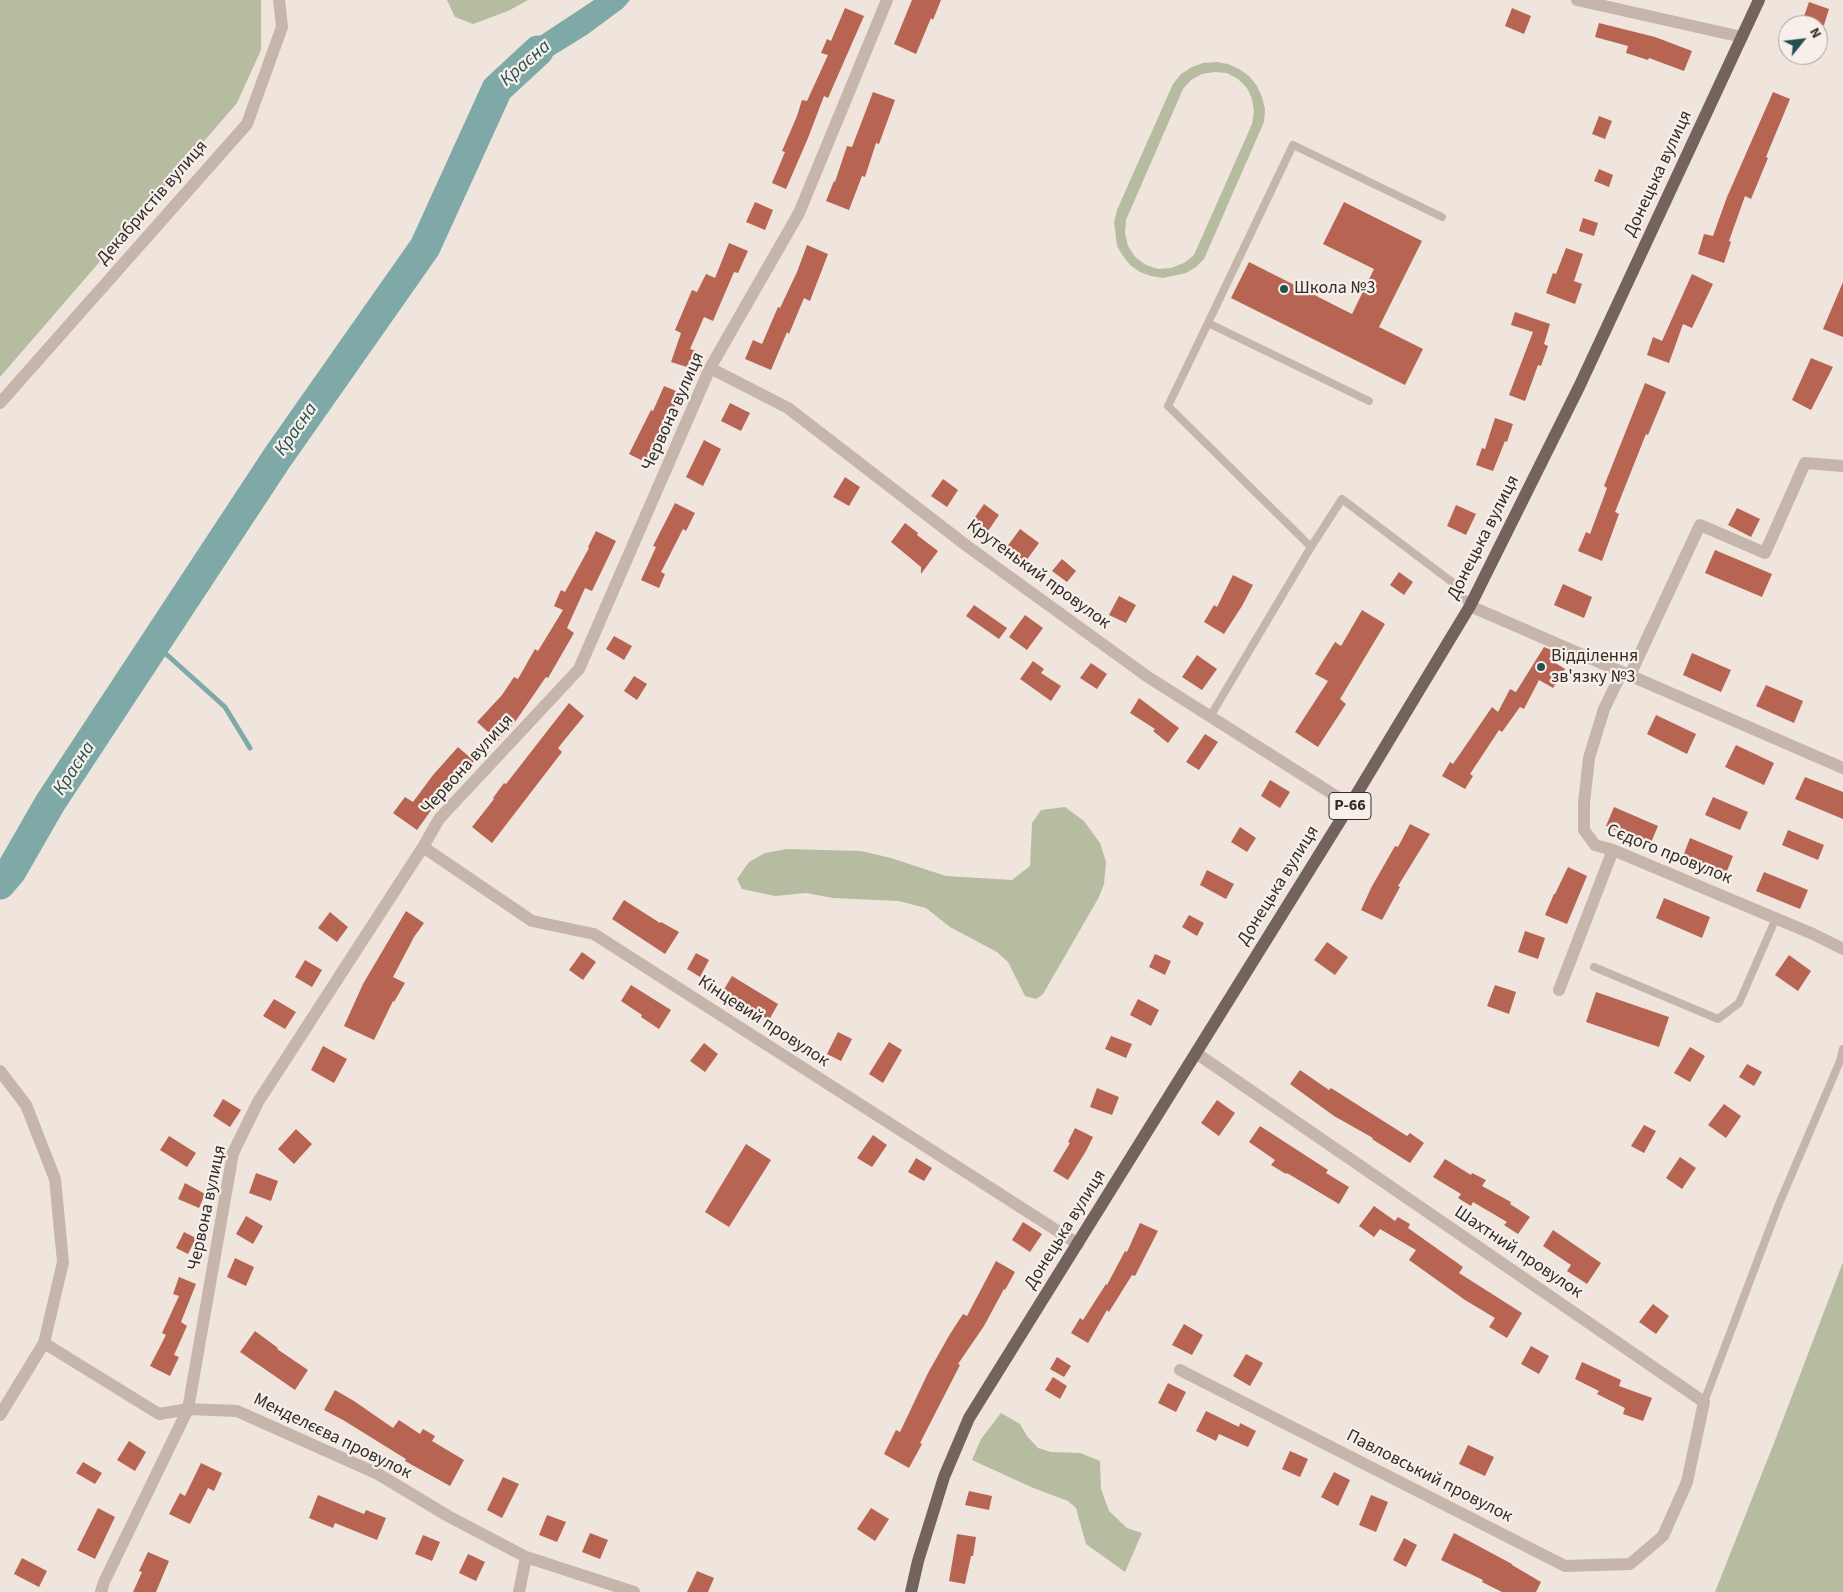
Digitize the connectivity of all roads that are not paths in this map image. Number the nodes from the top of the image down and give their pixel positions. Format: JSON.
{"nodes":[{"id":1,"x":279,"y":0,"type":"edge"},
{"id":2,"x":887,"y":0,"type":"edge"},
{"id":3,"x":1577,"y":0,"type":"edge"},
{"id":4,"x":1759,"y":0,"type":"edge"},
{"id":5,"x":1742,"y":37,"type":"junction"},
{"id":6,"x":1442,"y":217,"type":"dead end"},
{"id":7,"x":1208,"y":323,"type":"junction"},
{"id":8,"x":710,"y":368,"type":"junction"},
{"id":9,"x":1369,"y":401,"type":"dead end"},
{"id":10,"x":0,"y":403,"type":"edge"},
{"id":11,"x":1843,"y":466,"type":"edge"},
{"id":12,"x":1311,"y":547,"type":"junction"},
{"id":13,"x":1470,"y":606,"type":"junction"},
{"id":14,"x":1626,"y":674,"type":"junction"},
{"id":15,"x":1211,"y":715,"type":"junction"},
{"id":16,"x":1843,"y":768,"type":"edge"},
{"id":17,"x":1350,"y":805,"type":"junction"},
{"id":18,"x":423,"y":847,"type":"junction"},
{"id":19,"x":1613,"y":850,"type":"junction"},
{"id":20,"x":1776,"y":918,"type":"junction"},
{"id":21,"x":1843,"y":948,"type":"edge"},
{"id":22,"x":1594,"y":967,"type":"dead end"},
{"id":23,"x":1558,"y":990,"type":"dead end"},
{"id":24,"x":1843,"y":1049,"type":"edge"},
{"id":25,"x":1196,"y":1053,"type":"junction"},
{"id":26,"x":0,"y":1072,"type":"edge"},
{"id":27,"x":1078,"y":1244,"type":"junction"},
{"id":28,"x":44,"y":1343,"type":"junction"},
{"id":29,"x":1180,"y":1370,"type":"dead end"},
{"id":30,"x":1704,"y":1402,"type":"junction"},
{"id":31,"x":188,"y":1409,"type":"junction"},
{"id":32,"x":0,"y":1415,"type":"edge"},
{"id":33,"x":526,"y":1557,"type":"junction"},
{"id":34,"x":101,"y":1592,"type":"edge"},
{"id":35,"x":519,"y":1592,"type":"edge"},
{"id":36,"x":634,"y":1592,"type":"edge"},
{"id":37,"x":911,"y":1592,"type":"edge"}],
"edges":[{"from":1,"to":10,"type":"street","name":"Декабристів вулиця"},
{"from":2,"to":8,"type":"street","name":"Червона вулиця"},
{"from":3,"to":5,"type":"street"},
{"from":4,"to":5,"type":"main road","name":"Донецька вулиця","number":"Р-66"},
{"from":5,"to":13,"type":"main road","name":"Донецька вулиця","number":"Р-66"},
{"from":6,"to":7,"type":"lane"},
{"from":7,"to":9,"type":"lane"},
{"from":7,"to":12,"type":"lane"},
{"from":8,"to":15,"type":"street","name":"Крутенький провулок"},
{"from":8,"to":18,"type":"street","name":"Червона вулиця"},
{"from":11,"to":14,"type":"street","name":"Сєдого провулок"},
{"from":12,"to":13,"type":"lane"},
{"from":12,"to":15,"type":"lane"},
{"from":13,"to":14,"type":"street"},
{"from":13,"to":17,"type":"main road","name":"Донецька вулиця","number":"Р-66"},
{"from":14,"to":16,"type":"street"},
{"from":14,"to":19,"type":"street","name":"Сєдого провулок"},
{"from":15,"to":17,"type":"street","name":"Крутенький провулок"},
{"from":17,"to":25,"type":"main road","name":"Донецька вулиця","number":"Р-66"},
{"from":18,"to":27,"type":"street","name":"Кінцевий провулок"},
{"from":18,"to":31,"type":"street","name":"Червона вулиця"},
{"from":19,"to":20,"type":"street","name":"Сєдого провулок"},
{"from":19,"to":23,"type":"street"},
{"from":20,"to":21,"type":"street","name":"Сєдого провулок"},
{"from":20,"to":22,"type":"lane"},
{"from":24,"to":30,"type":"lane"},
{"from":25,"to":27,"type":"main road","name":"Донецька вулиця","number":"Р-66"},
{"from":25,"to":30,"type":"street","name":"Шахтний провулок"},
{"from":26,"to":28,"type":"street"},
{"from":27,"to":37,"type":"main road","name":"Донецька вулиця","number":"Р-66"},
{"from":28,"to":31,"type":"street","name":"Менделєєва провулок"},
{"from":28,"to":32,"type":"street"},
{"from":29,"to":30,"type":"street","name":"Павловський провулок"},
{"from":31,"to":33,"type":"street","name":"Менделєєва провулок"},
{"from":31,"to":34,"type":"street","name":"Червона вулиця"},
{"from":33,"to":35,"type":"street"},
{"from":33,"to":36,"type":"street","name":"Менделєєва провулок"}]}
